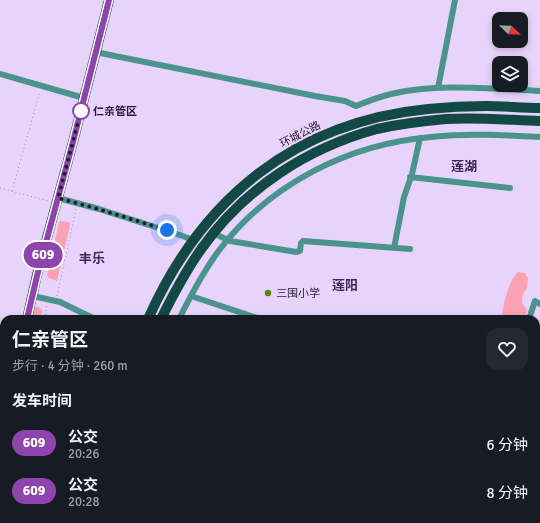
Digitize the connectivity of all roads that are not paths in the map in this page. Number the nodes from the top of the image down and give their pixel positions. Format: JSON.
{"nodes":[{"id":1,"x":109,"y":0,"type":"edge"},
{"id":2,"x":455,"y":0,"type":"edge"},
{"id":3,"x":96,"y":52,"type":"junction"},
{"id":4,"x":0,"y":74,"type":"edge"},
{"id":5,"x":438,"y":88,"type":"junction"},
{"id":6,"x":540,"y":91,"type":"edge"},
{"id":7,"x":84,"y":98,"type":"junction"},
{"id":8,"x":540,"y":108,"type":"edge"},
{"id":9,"x":540,"y":120,"type":"edge"},
{"id":10,"x":540,"y":137,"type":"edge"},
{"id":11,"x":420,"y":138,"type":"junction"},
{"id":12,"x":410,"y":177,"type":"junction"},
{"id":13,"x":510,"y":188,"type":"dead end"},
{"id":14,"x":57,"y":200,"type":"junction"},
{"id":15,"x":213,"y":233,"type":"junction"},
{"id":16,"x":193,"y":240,"type":"junction"},
{"id":17,"x":228,"y":240,"type":"junction"},
{"id":18,"x":394,"y":248,"type":"junction"},
{"id":19,"x":410,"y":249,"type":"dead end"},
{"id":20,"x":33,"y":296,"type":"junction"},
{"id":21,"x":191,"y":296,"type":"junction"},
{"id":22,"x":540,"y":304,"type":"edge"},
{"id":23,"x":28,"y":315,"type":"edge"},
{"id":24,"x":87,"y":315,"type":"edge"},
{"id":25,"x":150,"y":315,"type":"edge"},
{"id":26,"x":163,"y":315,"type":"edge"},
{"id":27,"x":181,"y":315,"type":"edge"},
{"id":28,"x":248,"y":315,"type":"edge"},
{"id":29,"x":530,"y":315,"type":"edge"}],
"edges":[{"from":1,"to":3,"type":"main road"},
{"from":2,"to":5,"type":"street"},
{"from":3,"to":5,"type":"street"},
{"from":3,"to":7,"type":"main road"},
{"from":4,"to":7,"type":"street"},
{"from":5,"to":6,"type":"street"},
{"from":7,"to":14,"type":"main road"},
{"from":8,"to":16,"type":"main road","name":"环城公路"},
{"from":9,"to":15,"type":"main road"},
{"from":10,"to":11,"type":"street"},
{"from":11,"to":12,"type":"street"},
{"from":11,"to":17,"type":"street"},
{"from":12,"to":13,"type":"street"},
{"from":12,"to":18,"type":"street"},
{"from":14,"to":16,"type":"street"},
{"from":14,"to":20,"type":"main road"},
{"from":15,"to":17,"type":"street"},
{"from":15,"to":26,"type":"main road"},
{"from":16,"to":25,"type":"main road","name":"环城公路"},
{"from":17,"to":18,"type":"street"},
{"from":17,"to":21,"type":"street"},
{"from":18,"to":19,"type":"street"},
{"from":20,"to":23,"type":"main road"},
{"from":20,"to":24,"type":"street"},
{"from":21,"to":27,"type":"street"},
{"from":21,"to":28,"type":"street"},
{"from":22,"to":29,"type":"street"}]}
